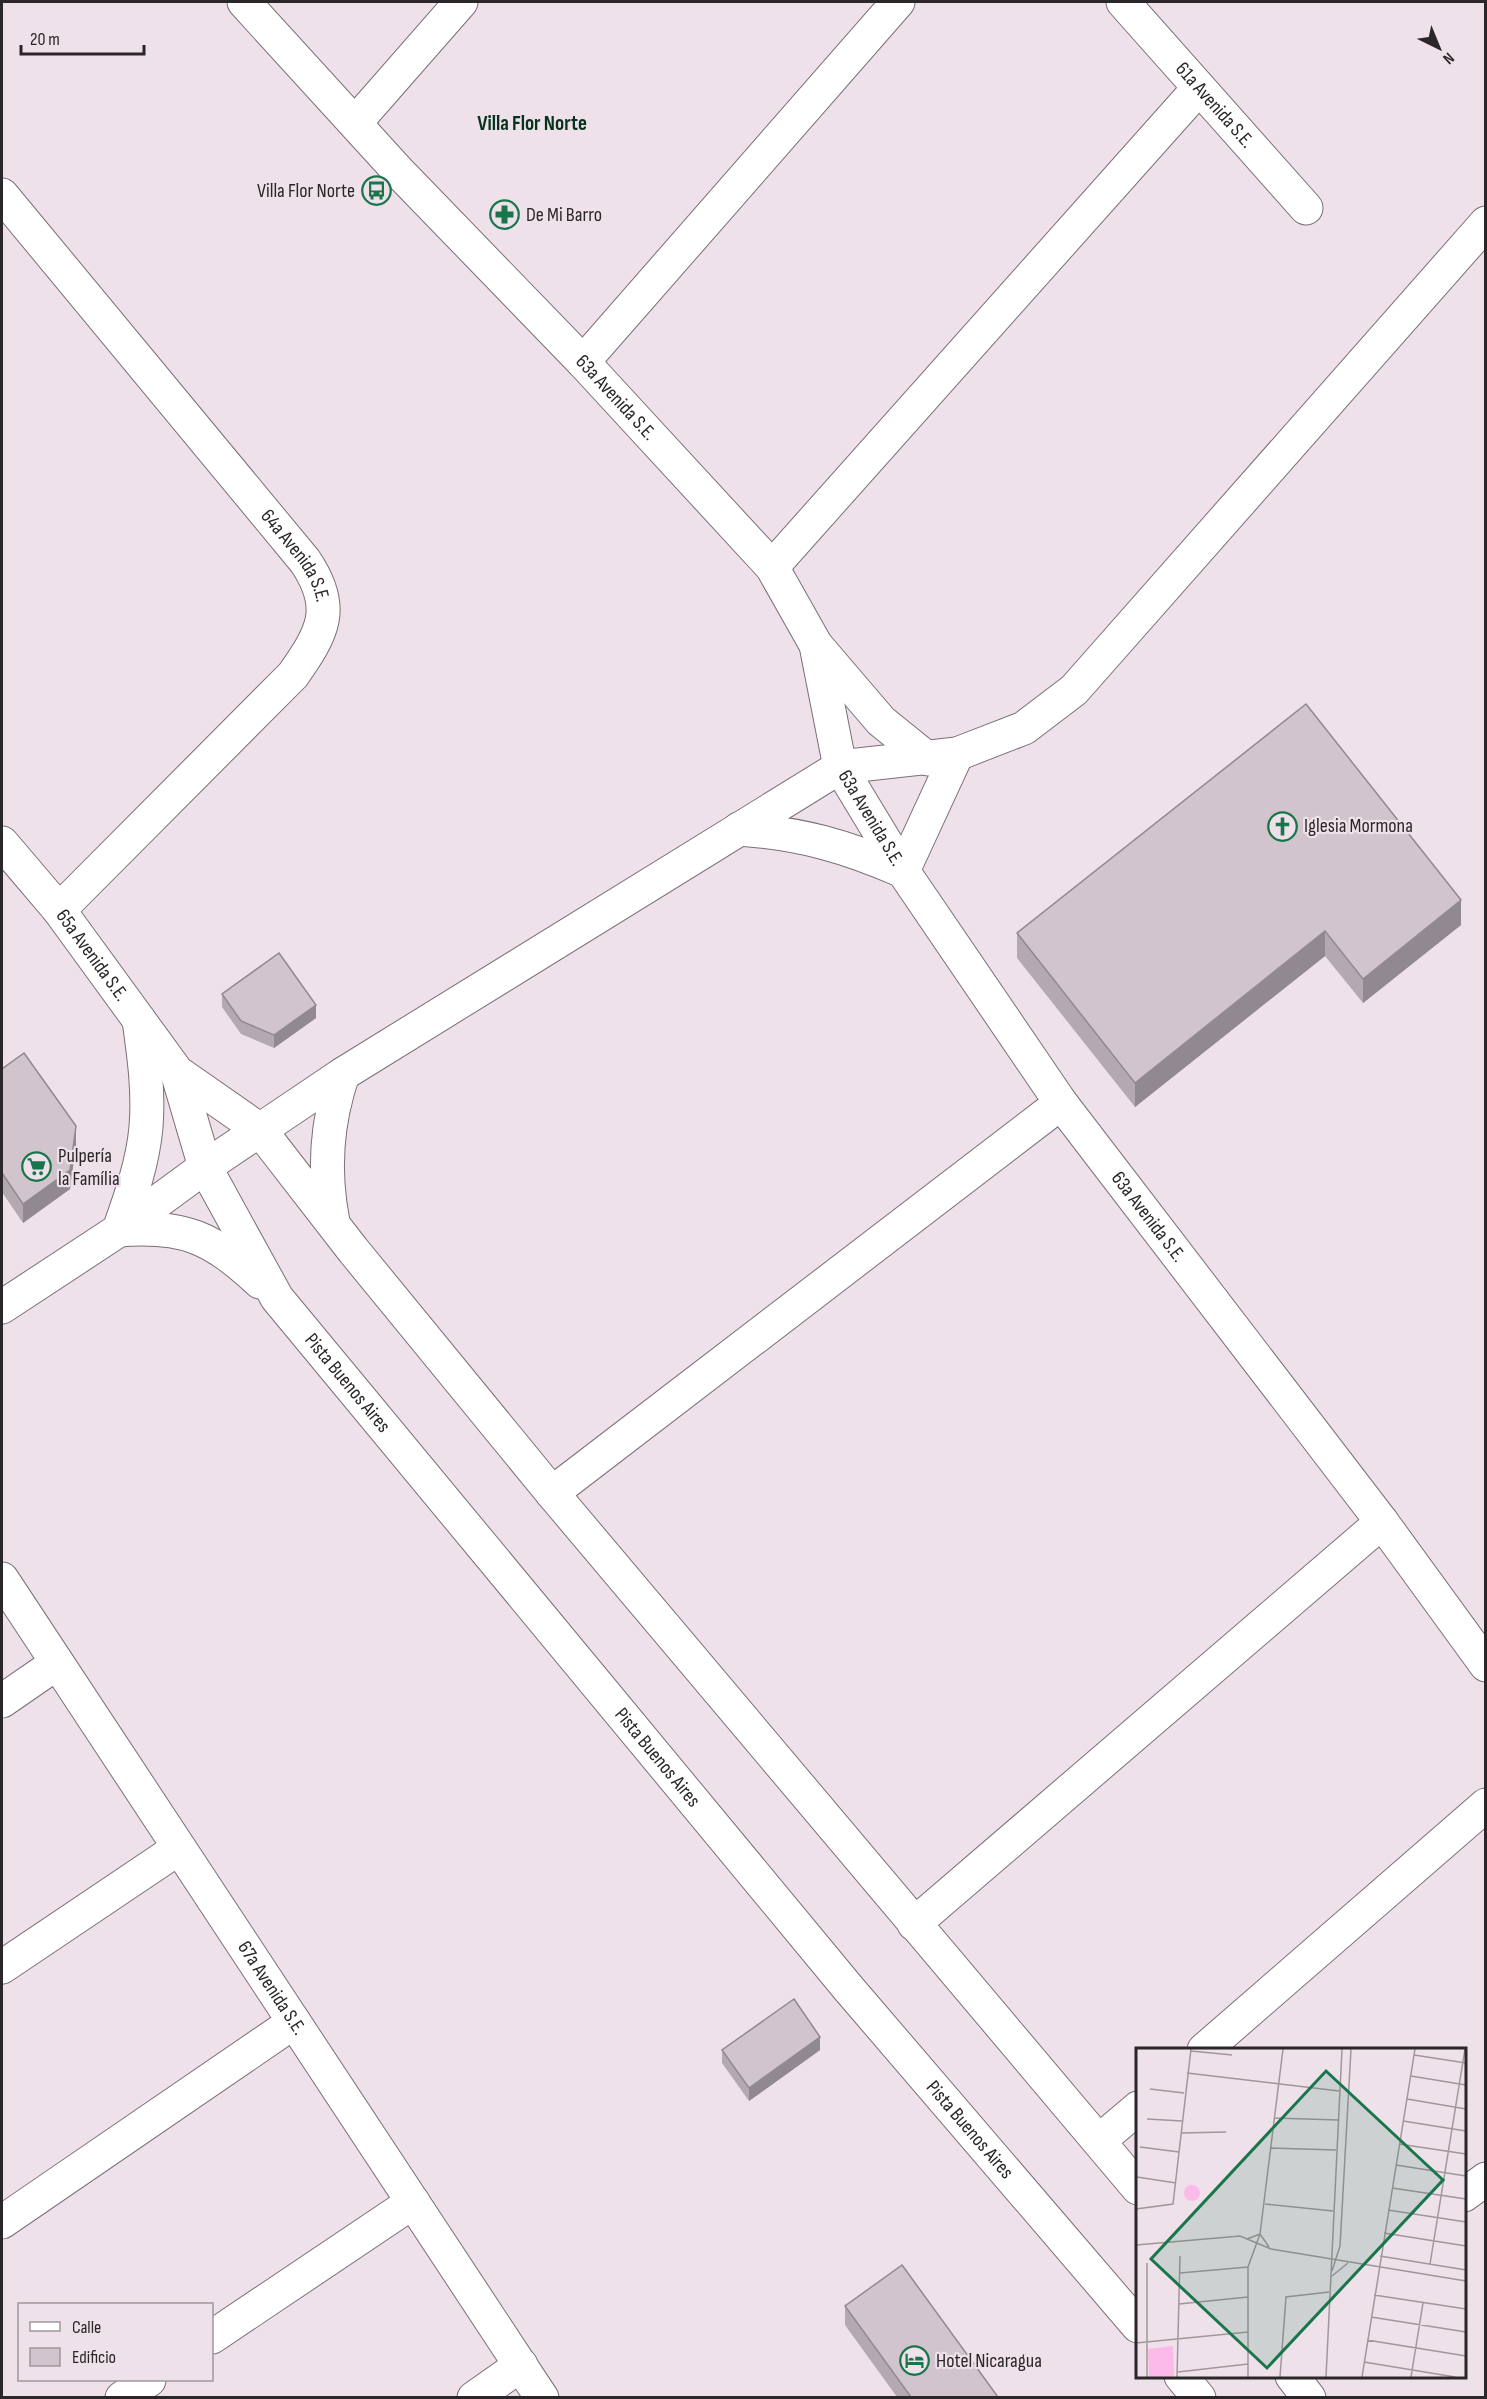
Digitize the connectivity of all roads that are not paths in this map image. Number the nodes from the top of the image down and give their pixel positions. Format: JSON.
{"nodes":[{"id":1,"x":244,"y":2,"type":"edge"},
{"id":2,"x":461,"y":2,"type":"edge"},
{"id":3,"x":898,"y":2,"type":"edge"},
{"id":4,"x":1123,"y":2,"type":"edge"},
{"id":5,"x":1199,"y":88,"type":"junction"},
{"id":6,"x":355,"y":123,"type":"junction"},
{"id":7,"x":2,"y":195,"type":"edge"},
{"id":8,"x":1306,"y":208,"type":"dead end"},
{"id":9,"x":1485,"y":223,"type":"edge"},
{"id":10,"x":583,"y":362,"type":"junction"},
{"id":11,"x":772,"y":567,"type":"junction"},
{"id":12,"x":816,"y":645,"type":"junction"},
{"id":13,"x":942,"y":757,"type":"junction"},
{"id":14,"x":840,"y":767,"type":"junction"},
{"id":15,"x":739,"y":829,"type":"junction"},
{"id":16,"x":2,"y":843,"type":"edge"},
{"id":17,"x":903,"y":872,"type":"junction"},
{"id":18,"x":59,"y":910,"type":"junction"},
{"id":19,"x":139,"y":1020,"type":"junction"},
{"id":20,"x":177,"y":1072,"type":"junction"},
{"id":21,"x":343,"y":1074,"type":"junction"},
{"id":22,"x":1061,"y":1103,"type":"junction"},
{"id":23,"x":260,"y":1130,"type":"junction"},
{"id":24,"x":205,"y":1167,"type":"junction"},
{"id":25,"x":333,"y":1224,"type":"junction"},
{"id":26,"x":119,"y":1230,"type":"junction"},
{"id":27,"x":277,"y":1298,"type":"junction"},
{"id":28,"x":2,"y":1307,"type":"edge"},
{"id":29,"x":552,"y":1493,"type":"junction"},
{"id":30,"x":1382,"y":1522,"type":"junction"},
{"id":31,"x":2,"y":1579,"type":"edge"},
{"id":32,"x":57,"y":1663,"type":"junction"},
{"id":33,"x":1485,"y":1665,"type":"edge"},
{"id":34,"x":2,"y":1701,"type":"edge"},
{"id":35,"x":1485,"y":1804,"type":"edge"},
{"id":36,"x":179,"y":1848,"type":"junction"},
{"id":37,"x":914,"y":1924,"type":"junction"},
{"id":38,"x":2,"y":1967,"type":"edge"},
{"id":39,"x":294,"y":2022,"type":"junction"},
{"id":40,"x":1205,"y":2048,"type":"edge"},
{"id":41,"x":1136,"y":2109,"type":"edge"},
{"id":42,"x":1099,"y":2141,"type":"junction"},
{"id":43,"x":1485,"y":2179,"type":"edge"},
{"id":44,"x":1136,"y":2187,"type":"edge"},
{"id":45,"x":1466,"y":2193,"type":"edge"},
{"id":46,"x":413,"y":2202,"type":"junction"},
{"id":47,"x":2,"y":2222,"type":"edge"},
{"id":48,"x":1136,"y":2325,"type":"edge"},
{"id":49,"x":213,"y":2336,"type":"edge"},
{"id":50,"x":521,"y":2365,"type":"junction"},
{"id":51,"x":1183,"y":2378,"type":"edge"},
{"id":52,"x":1294,"y":2378,"type":"edge"},
{"id":53,"x":146,"y":2381,"type":"edge"},
{"id":54,"x":122,"y":2397,"type":"edge"},
{"id":55,"x":474,"y":2397,"type":"edge"},
{"id":56,"x":542,"y":2397,"type":"edge"},
{"id":57,"x":1199,"y":2397,"type":"edge"},
{"id":58,"x":1309,"y":2397,"type":"edge"}],
"edges":[{"from":1,"to":6,"type":"street","name":"63a Avenida S.E."},
{"from":2,"to":6,"type":"street"},
{"from":3,"to":10,"type":"street"},
{"from":4,"to":5,"type":"street","name":"61a Avenida S.E."},
{"from":5,"to":8,"type":"street","name":"61a Avenida S.E."},
{"from":5,"to":11,"type":"street"},
{"from":6,"to":10,"type":"street","name":"63a Avenida S.E."},
{"from":7,"to":18,"type":"street","name":"64a Avenida S.E."},
{"from":9,"to":13,"type":"street"},
{"from":10,"to":11,"type":"street","name":"63a Avenida S.E."},
{"from":11,"to":12,"type":"street","name":"63a Avenida S.E."},
{"from":12,"to":13,"type":"street"},
{"from":12,"to":14,"type":"street","name":"63a Avenida S.E."},
{"from":13,"to":14,"type":"street"},
{"from":13,"to":17,"type":"street"},
{"from":14,"to":15,"type":"street"},
{"from":14,"to":17,"type":"street","name":"63a Avenida S.E."},
{"from":15,"to":17,"type":"street"},
{"from":15,"to":21,"type":"street"},
{"from":16,"to":18,"type":"street","name":"65a Avenida S.E."},
{"from":17,"to":22,"type":"street","name":"63a Avenida S.E."},
{"from":18,"to":19,"type":"street","name":"65a Avenida S.E."},
{"from":19,"to":20,"type":"street","name":"65a Avenida S.E."},
{"from":19,"to":26,"type":"street"},
{"from":20,"to":23,"type":"street","name":"65a Avenida S.E."},
{"from":20,"to":24,"type":"street","name":"65a Avenida S.E."},
{"from":21,"to":23,"type":"street"},
{"from":21,"to":25,"type":"street"},
{"from":22,"to":29,"type":"street"},
{"from":22,"to":30,"type":"street","name":"63a Avenida S.E."},
{"from":23,"to":24,"type":"street"},
{"from":23,"to":25,"type":"street"},
{"from":24,"to":26,"type":"street"},
{"from":24,"to":27,"type":"street","name":"Pista Buenos Aires"},
{"from":25,"to":29,"type":"street"},
{"from":26,"to":27,"type":"street"},
{"from":26,"to":28,"type":"street"},
{"from":27,"to":48,"type":"street","name":"Pista Buenos Aires"},
{"from":29,"to":37,"type":"street"},
{"from":30,"to":33,"type":"street","name":"63a Avenida S.E."},
{"from":30,"to":37,"type":"street"},
{"from":31,"to":32,"type":"street","name":"67a Avenida S.E."},
{"from":32,"to":34,"type":"street"},
{"from":32,"to":36,"type":"street","name":"67a Avenida S.E."},
{"from":35,"to":40,"type":"street"},
{"from":36,"to":38,"type":"street"},
{"from":36,"to":39,"type":"street","name":"67a Avenida S.E."},
{"from":37,"to":42,"type":"street"},
{"from":39,"to":46,"type":"street","name":"67a Avenida S.E."},
{"from":39,"to":47,"type":"street"},
{"from":41,"to":42,"type":"street"},
{"from":42,"to":44,"type":"street"},
{"from":43,"to":45,"type":"street"},
{"from":46,"to":49,"type":"street"},
{"from":46,"to":50,"type":"street","name":"67a Avenida S.E."},
{"from":50,"to":55,"type":"street"},
{"from":50,"to":56,"type":"street","name":"67a Avenida S.E."},
{"from":51,"to":57,"type":"street"},
{"from":52,"to":58,"type":"street"},
{"from":53,"to":54,"type":"street"}]}
